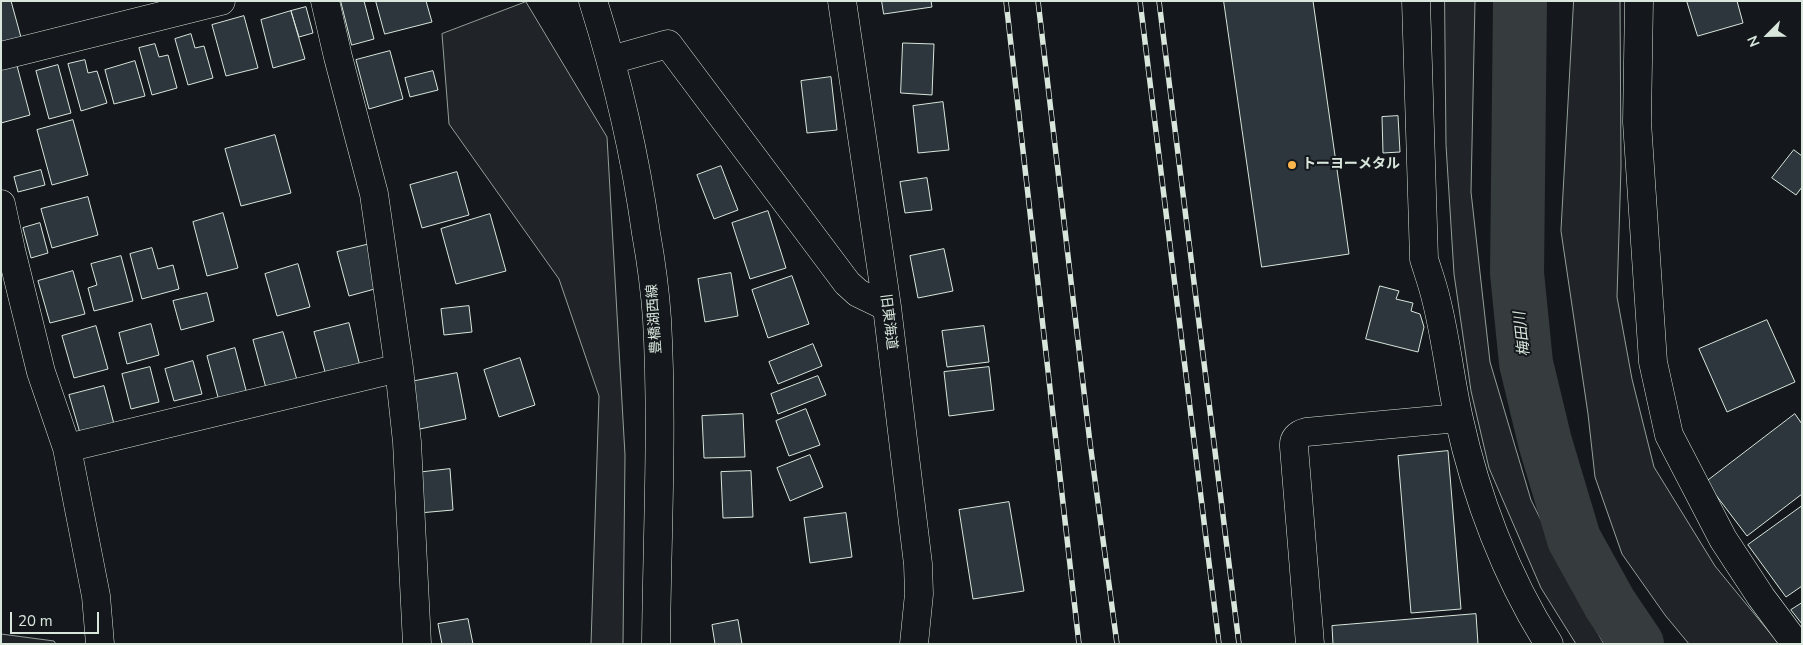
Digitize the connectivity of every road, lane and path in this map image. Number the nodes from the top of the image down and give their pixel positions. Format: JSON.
{"nodes":[{"id":1,"x":221,"y":1,"type":"edge"},
{"id":2,"x":325,"y":1,"type":"edge"},
{"id":3,"x":593,"y":1,"type":"edge"},
{"id":4,"x":842,"y":1,"type":"edge"},
{"id":5,"x":1416,"y":1,"type":"edge"},
{"id":6,"x":1639,"y":1,"type":"edge"},
{"id":7,"x":1,"y":56,"type":"edge"},
{"id":8,"x":612,"y":60,"type":"junction"},
{"id":9,"x":1,"y":204,"type":"edge"},
{"id":10,"x":887,"y":307,"type":"junction"},
{"id":11,"x":399,"y":368,"type":"junction"},
{"id":12,"x":1458,"y":418,"type":"junction"},
{"id":13,"x":67,"y":448,"type":"junction"},
{"id":14,"x":100,"y":644,"type":"edge"},
{"id":15,"x":417,"y":644,"type":"edge"},
{"id":16,"x":656,"y":644,"type":"edge"},
{"id":17,"x":914,"y":644,"type":"edge"},
{"id":18,"x":1310,"y":644,"type":"edge"},
{"id":19,"x":1549,"y":644,"type":"edge"},
{"id":20,"x":1796,"y":644,"type":"edge"}],
"edges":[{"from":1,"to":7,"type":"street"},
{"from":2,"to":11,"type":"street"},
{"from":3,"to":8,"type":"street","name":"豊橋湖西線"},
{"from":4,"to":10,"type":"street","name":"旧東海道"},
{"from":5,"to":12,"type":"street"},
{"from":6,"to":20,"type":"street"},
{"from":8,"to":10,"type":"street"},
{"from":8,"to":16,"type":"street","name":"豊橋湖西線"},
{"from":9,"to":13,"type":"street"},
{"from":10,"to":17,"type":"street","name":"旧東海道"},
{"from":11,"to":13,"type":"street"},
{"from":11,"to":15,"type":"street"},
{"from":12,"to":18,"type":"street"},
{"from":12,"to":19,"type":"street"},
{"from":13,"to":14,"type":"street"}]}
